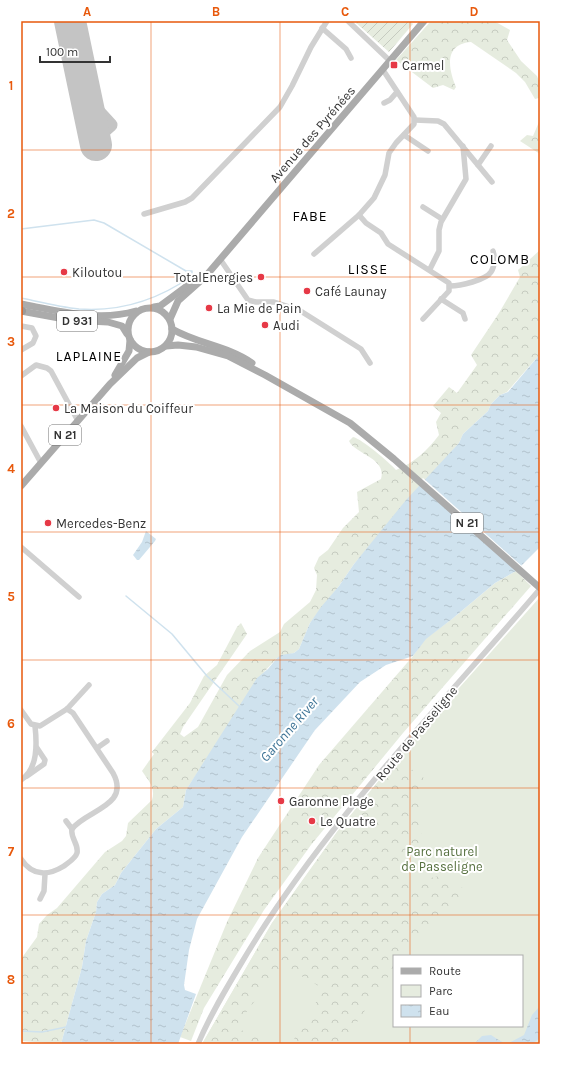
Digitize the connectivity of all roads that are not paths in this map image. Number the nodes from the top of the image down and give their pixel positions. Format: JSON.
{"nodes":[{"id":1,"x":327,"y":21,"type":"edge"},
{"id":2,"x":348,"y":21,"type":"edge"},
{"id":3,"x":424,"y":21,"type":"edge"},
{"id":4,"x":322,"y":28,"type":"junction"},
{"id":5,"x":350,"y":58,"type":"dead end"},
{"id":6,"x":390,"y":61,"type":"junction"},
{"id":7,"x":383,"y":70,"type":"junction"},
{"id":8,"x":397,"y":92,"type":"junction"},
{"id":9,"x":384,"y":103,"type":"dead end"},
{"id":10,"x":415,"y":120,"type":"junction"},
{"id":11,"x":404,"y":135,"type":"junction"},
{"id":12,"x":462,"y":146,"type":"junction"},
{"id":13,"x":491,"y":146,"type":"dead end"},
{"id":14,"x":428,"y":151,"type":"dead end"},
{"id":15,"x":478,"y":165,"type":"junction"},
{"id":16,"x":492,"y":182,"type":"dead end"},
{"id":17,"x":423,"y":207,"type":"dead end"},
{"id":18,"x":144,"y":214,"type":"dead end"},
{"id":19,"x":359,"y":214,"type":"junction"},
{"id":20,"x":442,"y":219,"type":"junction"},
{"id":21,"x":493,"y":251,"type":"dead end"},
{"id":22,"x":314,"y":254,"type":"dead end"},
{"id":23,"x":218,"y":261,"type":"junction"},
{"id":24,"x":430,"y":269,"type":"junction"},
{"id":25,"x":450,"y":286,"type":"junction"},
{"id":26,"x":441,"y":299,"type":"junction"},
{"id":27,"x":154,"y":308,"type":"junction"},
{"id":28,"x":21,"y":309,"type":"edge"},
{"id":29,"x":138,"y":311,"type":"junction"},
{"id":30,"x":170,"y":319,"type":"junction"},
{"id":31,"x":423,"y":319,"type":"dead end"},
{"id":32,"x":465,"y":319,"type":"dead end"},
{"id":33,"x":21,"y":326,"type":"edge"},
{"id":34,"x":172,"y":329,"type":"junction"},
{"id":35,"x":129,"y":338,"type":"junction"},
{"id":36,"x":166,"y":346,"type":"junction"},
{"id":37,"x":21,"y":350,"type":"edge"},
{"id":38,"x":148,"y":352,"type":"junction"},
{"id":39,"x":370,"y":363,"type":"dead end"},
{"id":40,"x":21,"y":376,"type":"edge"},
{"id":41,"x":110,"y":384,"type":"junction"},
{"id":42,"x":78,"y":421,"type":"junction"},
{"id":43,"x":21,"y":426,"type":"edge"},
{"id":44,"x":395,"y":458,"type":"junction"},
{"id":45,"x":41,"y":463,"type":"junction"},
{"id":46,"x":21,"y":486,"type":"edge"},
{"id":47,"x":21,"y":547,"type":"edge"},
{"id":48,"x":540,"y":585,"type":"edge"},
{"id":49,"x":540,"y":589,"type":"edge"},
{"id":50,"x":79,"y":597,"type":"dead end"},
{"id":51,"x":89,"y":685,"type":"dead end"},
{"id":52,"x":67,"y":709,"type":"junction"},
{"id":53,"x":21,"y":710,"type":"edge"},
{"id":54,"x":35,"y":726,"type":"junction"},
{"id":55,"x":107,"y":741,"type":"dead end"},
{"id":56,"x":37,"y":748,"type":"junction"},
{"id":57,"x":97,"y":748,"type":"junction"},
{"id":58,"x":23,"y":779,"type":"edge"},
{"id":59,"x":66,"y":821,"type":"dead end"},
{"id":60,"x":72,"y":829,"type":"junction"},
{"id":61,"x":21,"y":859,"type":"edge"},
{"id":62,"x":45,"y":874,"type":"junction"},
{"id":63,"x":40,"y":899,"type":"dead end"},
{"id":64,"x":198,"y":1044,"type":"edge"}],
"edges":[{"from":1,"to":4,"type":"street"},
{"from":2,"to":6,"type":"street"},
{"from":3,"to":6,"type":"main road","name":"Avenue des Pyrénées"},
{"from":4,"to":5,"type":"street"},
{"from":4,"to":18,"type":"street"},
{"from":6,"to":7,"type":"main road","name":"Avenue des Pyrénées"},
{"from":7,"to":8,"type":"street"},
{"from":7,"to":23,"type":"main road","name":"Avenue des Pyrénées"},
{"from":8,"to":9,"type":"street"},
{"from":8,"to":10,"type":"street"},
{"from":10,"to":11,"type":"street"},
{"from":10,"to":12,"type":"street"},
{"from":11,"to":14,"type":"street"},
{"from":11,"to":19,"type":"street"},
{"from":12,"to":15,"type":"street"},
{"from":12,"to":20,"type":"street"},
{"from":13,"to":15,"type":"street"},
{"from":15,"to":16,"type":"street"},
{"from":17,"to":20,"type":"street"},
{"from":19,"to":22,"type":"street"},
{"from":19,"to":24,"type":"street"},
{"from":20,"to":24,"type":"street"},
{"from":21,"to":25,"type":"street"},
{"from":23,"to":27,"type":"main road","name":"Avenue des Pyrénées"},
{"from":23,"to":30,"type":"main road","name":"Avenue des Pyrénées"},
{"from":23,"to":39,"type":"street"},
{"from":24,"to":25,"type":"street"},
{"from":25,"to":26,"type":"street"},
{"from":26,"to":31,"type":"street"},
{"from":26,"to":32,"type":"street"},
{"from":27,"to":29,"type":"main road"},
{"from":27,"to":30,"type":"main road"},
{"from":28,"to":29,"type":"main road","number":"D 931"},
{"from":28,"to":35,"type":"main road","number":"D 931"},
{"from":29,"to":35,"type":"main road"},
{"from":30,"to":34,"type":"main road"},
{"from":33,"to":37,"type":"street"},
{"from":34,"to":36,"type":"main road"},
{"from":34,"to":44,"type":"main road","number":"N 21"},
{"from":35,"to":38,"type":"main road"},
{"from":35,"to":41,"type":"main road","number":"N 21"},
{"from":36,"to":38,"type":"main road"},
{"from":36,"to":44,"type":"main road","number":"N 21"},
{"from":38,"to":41,"type":"main road","number":"N 21"},
{"from":40,"to":42,"type":"street"},
{"from":41,"to":42,"type":"main road","number":"N 21"},
{"from":42,"to":45,"type":"main road","number":"N 21"},
{"from":43,"to":45,"type":"street"},
{"from":44,"to":48,"type":"main road","number":"N 21"},
{"from":44,"to":49,"type":"main road","number":"N 21"},
{"from":45,"to":46,"type":"main road","number":"N 21"},
{"from":47,"to":50,"type":"street"},
{"from":49,"to":64,"type":"street","name":"Route de Passeligne"},
{"from":51,"to":52,"type":"street"},
{"from":52,"to":54,"type":"street"},
{"from":52,"to":57,"type":"street"},
{"from":53,"to":54,"type":"street"},
{"from":54,"to":56,"type":"street"},
{"from":55,"to":57,"type":"street"},
{"from":56,"to":58,"type":"street"},
{"from":56,"to":58,"type":"street"},
{"from":57,"to":60,"type":"street"},
{"from":59,"to":60,"type":"street"},
{"from":60,"to":62,"type":"street"},
{"from":61,"to":62,"type":"street"},
{"from":62,"to":63,"type":"street"}]}
